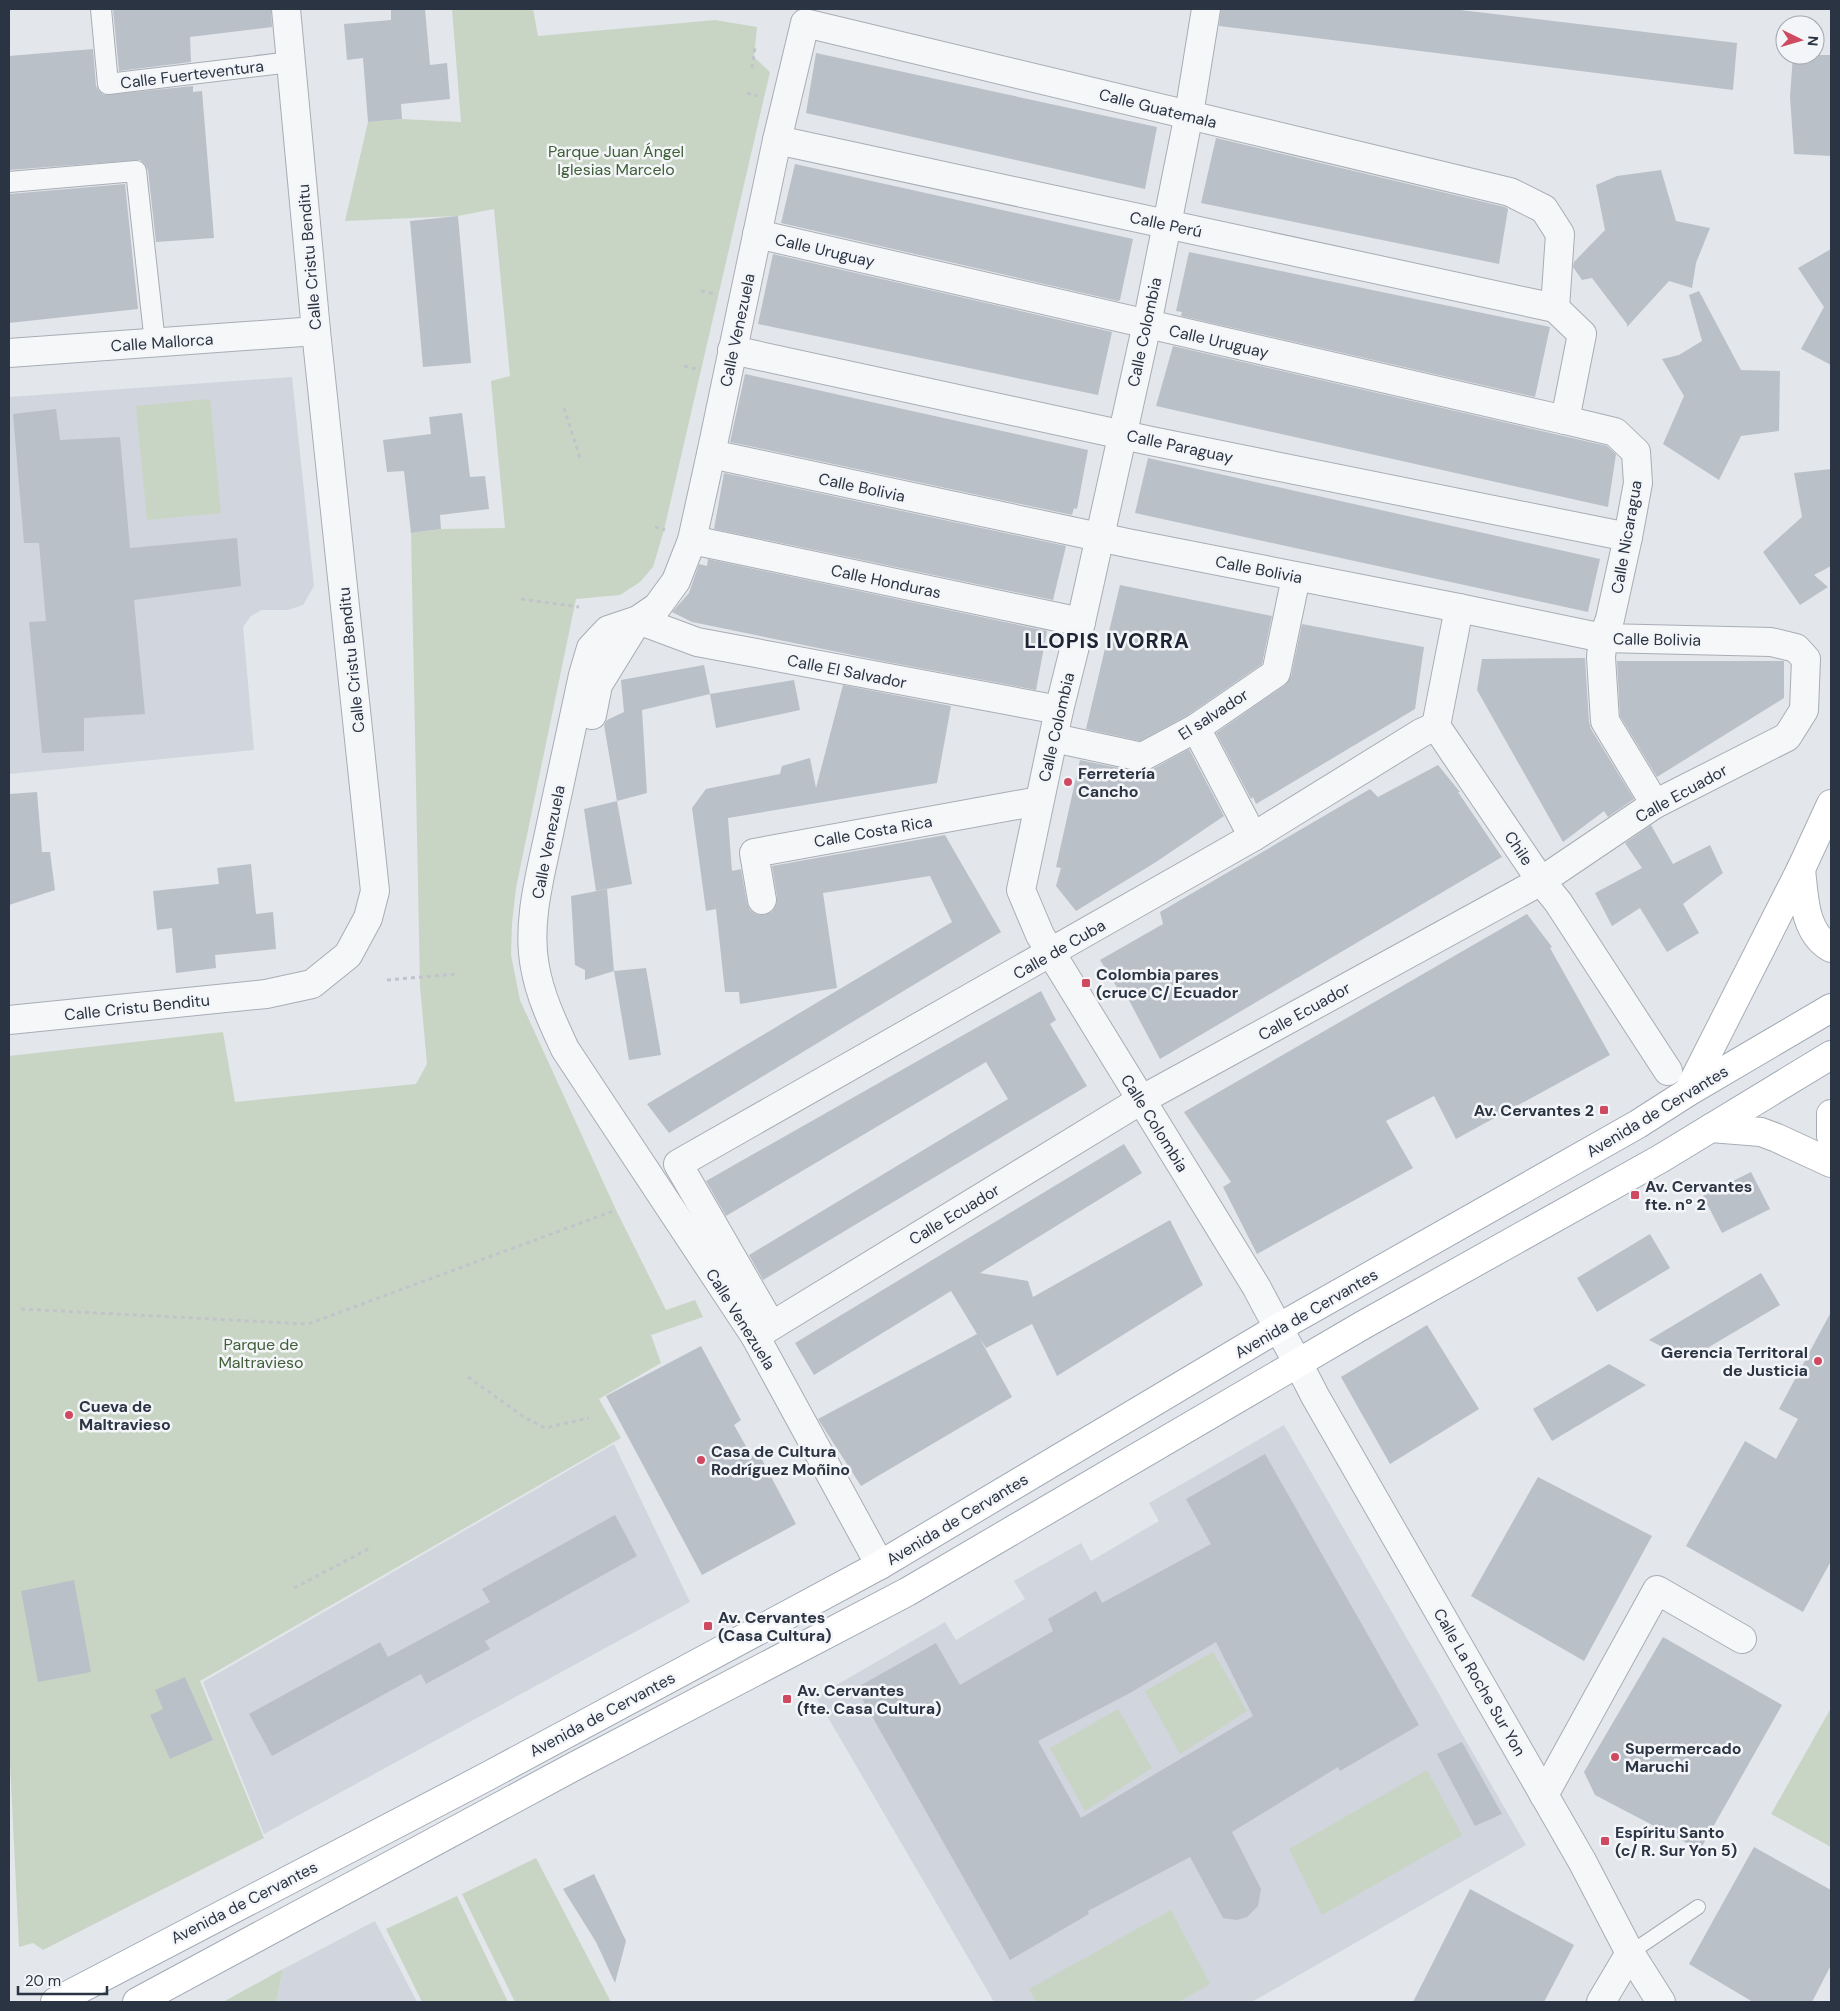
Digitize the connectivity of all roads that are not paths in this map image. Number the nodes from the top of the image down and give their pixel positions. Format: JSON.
{"nodes":[{"id":1,"x":101,"y":9,"type":"edge"},
{"id":2,"x":286,"y":9,"type":"edge"},
{"id":3,"x":1206,"y":9,"type":"edge"},
{"id":4,"x":805,"y":23,"type":"joint"},
{"id":5,"x":291,"y":62,"type":"junction"},
{"id":6,"x":1189,"y":114,"type":"junction"},
{"id":7,"x":777,"y":140,"type":"junction"},
{"id":8,"x":9,"y":182,"type":"edge"},
{"id":9,"x":1166,"y":224,"type":"junction"},
{"id":10,"x":757,"y":234,"type":"junction"},
{"id":11,"x":1555,"y":308,"type":"junction"},
{"id":12,"x":1147,"y":324,"type":"junction"},
{"id":13,"x":316,"y":331,"type":"junction"},
{"id":14,"x":155,"y":343,"type":"junction"},
{"id":15,"x":732,"y":350,"type":"junction"},
{"id":16,"x":9,"y":353,"type":"edge"},
{"id":17,"x":1565,"y":420,"type":"junction"},
{"id":18,"x":1122,"y":434,"type":"junction"},
{"id":19,"x":712,"y":454,"type":"junction"},
{"id":20,"x":1628,"y":537,"type":"junction"},
{"id":21,"x":1099,"y":538,"type":"junction"},
{"id":22,"x":692,"y":540,"type":"junction"},
{"id":23,"x":1296,"y":577,"type":"junction"},
{"id":24,"x":1459,"y":608,"type":"junction"},
{"id":25,"x":638,"y":620,"type":"junction"},
{"id":26,"x":1081,"y":622,"type":"junction"},
{"id":27,"x":1603,"y":638,"type":"junction"},
{"id":28,"x":1806,"y":659,"type":"joint"},
{"id":29,"x":1058,"y":710,"type":"junction"},
{"id":30,"x":1436,"y":726,"type":"junction"},
{"id":31,"x":1196,"y":728,"type":"junction"},
{"id":32,"x":1054,"y":738,"type":"junction"},
{"id":33,"x":1039,"y":801,"type":"junction"},
{"id":34,"x":1654,"y":804,"type":"junction"},
{"id":35,"x":1831,"y":804,"type":"edge"},
{"id":36,"x":1253,"y":837,"type":"junction"},
{"id":37,"x":1801,"y":870,"type":"junction"},
{"id":38,"x":1541,"y":881,"type":"junction"},
{"id":39,"x":762,"y":900,"type":"dead end"},
{"id":40,"x":1831,"y":948,"type":"edge"},
{"id":41,"x":1052,"y":953,"type":"junction"},
{"id":42,"x":1831,"y":1008,"type":"edge"},
{"id":43,"x":9,"y":1020,"type":"edge"},
{"id":44,"x":1831,"y":1055,"type":"edge"},
{"id":45,"x":1668,"y":1070,"type":"dead end"},
{"id":46,"x":1688,"y":1092,"type":"junction"},
{"id":47,"x":1141,"y":1100,"type":"junction"},
{"id":48,"x":1831,"y":1114,"type":"edge"},
{"id":49,"x":1711,"y":1128,"type":"junction"},
{"id":50,"x":1831,"y":1136,"type":"edge"},
{"id":51,"x":1831,"y":1163,"type":"edge"},
{"id":52,"x":1278,"y":1328,"type":"junction"},
{"id":53,"x":763,"y":1331,"type":"junction"},
{"id":54,"x":1299,"y":1362,"type":"junction"},
{"id":55,"x":880,"y":1565,"type":"junction"},
{"id":56,"x":1742,"y":1639,"type":"dead end"},
{"id":57,"x":1544,"y":1795,"type":"junction"},
{"id":58,"x":1698,"y":1907,"type":"dead end"},
{"id":59,"x":1630,"y":1953,"type":"junction"},
{"id":60,"x":60,"y":2000,"type":"edge"},
{"id":61,"x":137,"y":2002,"type":"edge"},
{"id":62,"x":1601,"y":2002,"type":"edge"},
{"id":63,"x":1660,"y":2002,"type":"edge"}],
"edges":[{"from":1,"to":5,"type":"street","name":"Calle Fuerteventura"},
{"from":2,"to":5,"type":"street","name":"Calle Cristu Benditu"},
{"from":3,"to":6,"type":"street","name":"Calle Colombia"},
{"from":4,"to":6,"type":"street","name":"Calle Guatemala"},
{"from":4,"to":7,"type":"street","name":"Calle Venezuela"},
{"from":5,"to":13,"type":"street","name":"Calle Cristu Benditu"},
{"from":6,"to":9,"type":"street","name":"Calle Colombia"},
{"from":6,"to":11,"type":"street","name":"Calle Guatemala"},
{"from":7,"to":9,"type":"street","name":"Calle Perú"},
{"from":7,"to":10,"type":"street","name":"Calle Venezuela"},
{"from":8,"to":14,"type":"street"},
{"from":9,"to":11,"type":"street","name":"Calle Perú"},
{"from":9,"to":12,"type":"street","name":"Calle Colombia"},
{"from":10,"to":12,"type":"street","name":"Calle Uruguay"},
{"from":10,"to":15,"type":"street","name":"Calle Venezuela"},
{"from":11,"to":17,"type":"street"},
{"from":12,"to":17,"type":"street","name":"Calle Uruguay"},
{"from":12,"to":18,"type":"street","name":"Calle Colombia"},
{"from":13,"to":14,"type":"street","name":"Calle Mallorca"},
{"from":13,"to":43,"type":"street","name":"Calle Cristu Benditu"},
{"from":14,"to":16,"type":"street","name":"Calle Mallorca"},
{"from":15,"to":18,"type":"street","name":"Calle Paraguay"},
{"from":15,"to":19,"type":"street","name":"Calle Venezuela"},
{"from":17,"to":20,"type":"street","name":"Calle Nicaragua"},
{"from":18,"to":20,"type":"street","name":"Calle Paraguay"},
{"from":18,"to":21,"type":"street","name":"Calle Colombia"},
{"from":19,"to":21,"type":"street","name":"Calle Bolivia"},
{"from":19,"to":22,"type":"street","name":"Calle Venezuela"},
{"from":20,"to":27,"type":"street","name":"Calle Nicaragua"},
{"from":21,"to":23,"type":"street","name":"Calle Bolivia"},
{"from":21,"to":26,"type":"street","name":"Calle Colombia"},
{"from":22,"to":25,"type":"street","name":"Calle Venezuela"},
{"from":22,"to":26,"type":"street","name":"Calle Honduras"},
{"from":23,"to":24,"type":"street","name":"Calle Bolivia"},
{"from":23,"to":31,"type":"street","name":"El salvador"},
{"from":24,"to":27,"type":"street","name":"Calle Bolivia"},
{"from":24,"to":30,"type":"street"},
{"from":25,"to":29,"type":"street","name":"Calle El Salvador"},
{"from":25,"to":53,"type":"street","name":"Calle Venezuela"},
{"from":26,"to":29,"type":"street","name":"Calle Colombia"},
{"from":27,"to":28,"type":"street","name":"Calle Bolivia"},
{"from":27,"to":34,"type":"street","name":"Calle Nicaragua"},
{"from":28,"to":34,"type":"street","name":"Calle Ecuador"},
{"from":29,"to":32,"type":"street","name":"Calle Colombia"},
{"from":30,"to":36,"type":"street","name":"Calle de Cuba"},
{"from":30,"to":38,"type":"street","name":"Chile"},
{"from":31,"to":32,"type":"street","name":"El salvador"},
{"from":31,"to":36,"type":"street"},
{"from":32,"to":33,"type":"street","name":"Calle Colombia"},
{"from":33,"to":39,"type":"street","name":"Calle Costa Rica"},
{"from":33,"to":41,"type":"street","name":"Calle Colombia"},
{"from":34,"to":38,"type":"street","name":"Calle Ecuador"},
{"from":35,"to":37,"type":"main road"},
{"from":36,"to":41,"type":"street","name":"Calle de Cuba"},
{"from":37,"to":40,"type":"main road"},
{"from":37,"to":46,"type":"main road"},
{"from":38,"to":45,"type":"street","name":"Chile"},
{"from":38,"to":47,"type":"street","name":"Calle Ecuador"},
{"from":41,"to":47,"type":"street","name":"Calle Colombia"},
{"from":41,"to":53,"type":"street","name":"Calle de Cuba"},
{"from":42,"to":46,"type":"main road","name":"Avenida de Cervantes"},
{"from":44,"to":49,"type":"main road","name":"Avenida de Cervantes"},
{"from":46,"to":52,"type":"main road","name":"Avenida de Cervantes"},
{"from":47,"to":52,"type":"street","name":"Calle Colombia"},
{"from":47,"to":53,"type":"street","name":"Calle Ecuador"},
{"from":48,"to":50,"type":"main road"},
{"from":49,"to":51,"type":"main road"},
{"from":49,"to":54,"type":"main road","name":"Avenida de Cervantes"},
{"from":52,"to":54,"type":"street","name":"Calle Colombia"},
{"from":52,"to":55,"type":"main road","name":"Avenida de Cervantes"},
{"from":53,"to":55,"type":"street","name":"Calle Venezuela"},
{"from":54,"to":57,"type":"street","name":"Calle La Roche Sur Yon"},
{"from":54,"to":61,"type":"main road","name":"Avenida de Cervantes"},
{"from":55,"to":60,"type":"main road","name":"Avenida de Cervantes"},
{"from":56,"to":57,"type":"street"},
{"from":57,"to":59,"type":"street","name":"Calle La Roche Sur Yon"},
{"from":58,"to":59,"type":"lane"},
{"from":59,"to":62,"type":"street"},
{"from":59,"to":63,"type":"street","name":"Calle La Roche Sur Yon"}]}
